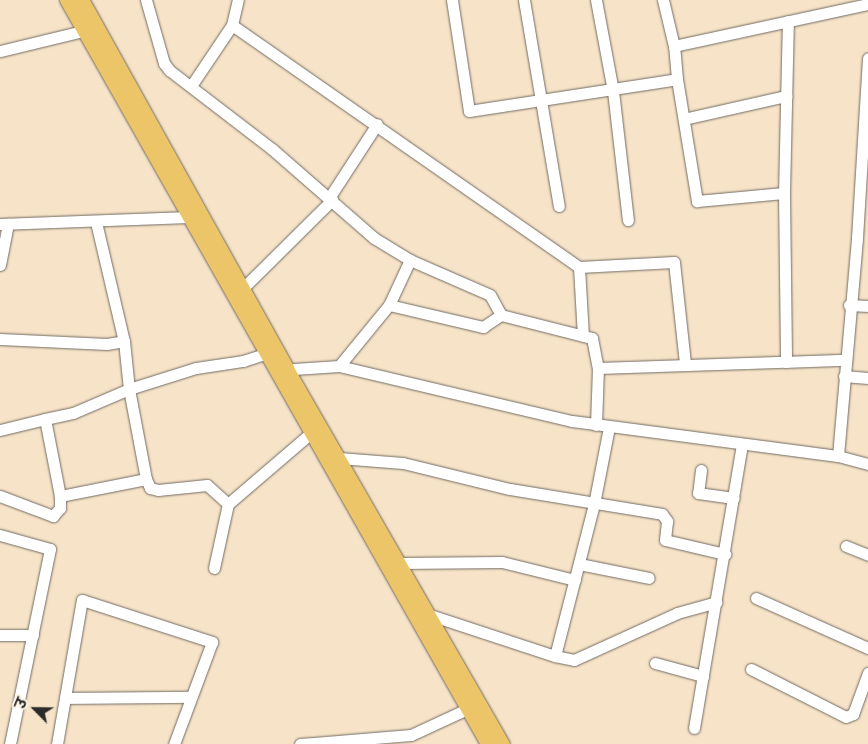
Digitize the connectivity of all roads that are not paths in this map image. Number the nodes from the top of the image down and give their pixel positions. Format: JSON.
{"nodes":[{"id":1,"x":67,"y":0,"type":"edge"},
{"id":2,"x":82,"y":0,"type":"edge"},
{"id":3,"x":146,"y":0,"type":"edge"},
{"id":4,"x":238,"y":0,"type":"edge"},
{"id":5,"x":452,"y":0,"type":"edge"},
{"id":6,"x":524,"y":0,"type":"edge"},
{"id":7,"x":596,"y":0,"type":"edge"},
{"id":8,"x":663,"y":0,"type":"edge"},
{"id":9,"x":868,"y":4,"type":"edge"},
{"id":10,"x":788,"y":22,"type":"junction"},
{"id":11,"x":232,"y":25,"type":"junction"},
{"id":12,"x":90,"y":29,"type":"junction"},
{"id":13,"x":674,"y":46,"type":"junction"},
{"id":14,"x":0,"y":51,"type":"edge"},
{"id":15,"x":868,"y":58,"type":"edge"},
{"id":16,"x":678,"y":80,"type":"junction"},
{"id":17,"x":191,"y":86,"type":"junction"},
{"id":18,"x":613,"y":91,"type":"junction"},
{"id":19,"x":867,"y":94,"type":"edge"},
{"id":20,"x":786,"y":96,"type":"junction"},
{"id":21,"x":542,"y":100,"type":"junction"},
{"id":22,"x":684,"y":119,"type":"junction"},
{"id":23,"x":377,"y":124,"type":"junction"},
{"id":24,"x":865,"y":169,"type":"edge"},
{"id":25,"x":784,"y":193,"type":"junction"},
{"id":26,"x":331,"y":199,"type":"junction"},
{"id":27,"x":559,"y":206,"type":"dead end"},
{"id":28,"x":189,"y":217,"type":"junction"},
{"id":29,"x":628,"y":220,"type":"dead end"},
{"id":30,"x":96,"y":222,"type":"junction"},
{"id":31,"x":4,"y":224,"type":"edge"},
{"id":32,"x":863,"y":239,"type":"edge"},
{"id":33,"x":410,"y":260,"type":"junction"},
{"id":34,"x":0,"y":266,"type":"edge"},
{"id":35,"x":579,"y":267,"type":"junction"},
{"id":36,"x":242,"y":289,"type":"junction"},
{"id":37,"x":389,"y":305,"type":"junction"},
{"id":38,"x":849,"y":305,"type":"junction"},
{"id":39,"x":868,"y":306,"type":"edge"},
{"id":40,"x":502,"y":315,"type":"junction"},
{"id":41,"x":583,"y":336,"type":"junction"},
{"id":42,"x":0,"y":339,"type":"edge"},
{"id":43,"x":124,"y":341,"type":"junction"},
{"id":44,"x":271,"y":351,"type":"junction"},
{"id":45,"x":845,"y":360,"type":"junction"},
{"id":46,"x":786,"y":362,"type":"junction"},
{"id":47,"x":685,"y":364,"type":"junction"},
{"id":48,"x":339,"y":366,"type":"junction"},
{"id":49,"x":598,"y":368,"type":"junction"},
{"id":50,"x":281,"y":370,"type":"junction"},
{"id":51,"x":844,"y":376,"type":"junction"},
{"id":52,"x":868,"y":378,"type":"edge"},
{"id":53,"x":129,"y":388,"type":"junction"},
{"id":54,"x":45,"y":419,"type":"junction"},
{"id":55,"x":596,"y":425,"type":"junction"},
{"id":56,"x":609,"y":427,"type":"junction"},
{"id":57,"x":0,"y":430,"type":"edge"},
{"id":58,"x":312,"y":432,"type":"junction"},
{"id":59,"x":742,"y":444,"type":"junction"},
{"id":60,"x":838,"y":456,"type":"junction"},
{"id":61,"x":339,"y":458,"type":"junction"},
{"id":62,"x":868,"y":464,"type":"edge"},
{"id":63,"x":701,"y":470,"type":"dead end"},
{"id":64,"x":146,"y":480,"type":"junction"},
{"id":65,"x":0,"y":496,"type":"edge"},
{"id":66,"x":60,"y":496,"type":"junction"},
{"id":67,"x":734,"y":498,"type":"junction"},
{"id":68,"x":228,"y":504,"type":"junction"},
{"id":69,"x":594,"y":504,"type":"junction"},
{"id":70,"x":0,"y":535,"type":"edge"},
{"id":71,"x":846,"y":546,"type":"dead end"},
{"id":72,"x":725,"y":554,"type":"junction"},
{"id":73,"x":868,"y":555,"type":"edge"},
{"id":74,"x":400,"y":563,"type":"junction"},
{"id":75,"x":579,"y":564,"type":"junction"},
{"id":76,"x":214,"y":568,"type":"dead end"},
{"id":77,"x":650,"y":578,"type":"dead end"},
{"id":78,"x":575,"y":580,"type":"junction"},
{"id":79,"x":756,"y":598,"type":"dead end"},
{"id":80,"x":718,"y":602,"type":"junction"},
{"id":81,"x":430,"y":615,"type":"junction"},
{"id":82,"x":33,"y":634,"type":"junction"},
{"id":83,"x":0,"y":635,"type":"edge"},
{"id":84,"x":868,"y":648,"type":"edge"},
{"id":85,"x":555,"y":656,"type":"junction"},
{"id":86,"x":655,"y":663,"type":"dead end"},
{"id":87,"x":751,"y":669,"type":"dead end"},
{"id":88,"x":868,"y":673,"type":"edge"},
{"id":89,"x":703,"y":676,"type":"junction"},
{"id":90,"x":191,"y":697,"type":"junction"},
{"id":91,"x":65,"y":698,"type":"junction"},
{"id":92,"x":474,"y":706,"type":"junction"},
{"id":93,"x":694,"y":728,"type":"dead end"},
{"id":94,"x":352,"y":743,"type":"edge"},
{"id":95,"x":10,"y":744,"type":"edge"},
{"id":96,"x":57,"y":744,"type":"edge"},
{"id":97,"x":174,"y":744,"type":"edge"},
{"id":98,"x":300,"y":744,"type":"edge"},
{"id":99,"x":488,"y":744,"type":"edge"},
{"id":100,"x":503,"y":744,"type":"edge"}],
"edges":[{"from":1,"to":12,"type":"main road"},
{"from":2,"to":12,"type":"main road"},
{"from":3,"to":17,"type":"street"},
{"from":4,"to":11,"type":"street"},
{"from":5,"to":21,"type":"street"},
{"from":6,"to":21,"type":"street"},
{"from":7,"to":18,"type":"street"},
{"from":8,"to":13,"type":"street"},
{"from":9,"to":10,"type":"street"},
{"from":10,"to":13,"type":"street"},
{"from":10,"to":20,"type":"street"},
{"from":11,"to":17,"type":"street"},
{"from":11,"to":23,"type":"street"},
{"from":12,"to":14,"type":"street"},
{"from":12,"to":28,"type":"main road"},
{"from":12,"to":36,"type":"main road"},
{"from":13,"to":16,"type":"street"},
{"from":15,"to":19,"type":"street"},
{"from":16,"to":18,"type":"street"},
{"from":16,"to":22,"type":"street"},
{"from":17,"to":26,"type":"street"},
{"from":18,"to":21,"type":"street"},
{"from":18,"to":29,"type":"street"},
{"from":19,"to":24,"type":"street"},
{"from":20,"to":22,"type":"street"},
{"from":20,"to":25,"type":"street"},
{"from":21,"to":27,"type":"street"},
{"from":22,"to":25,"type":"street"},
{"from":23,"to":26,"type":"street"},
{"from":23,"to":35,"type":"street"},
{"from":24,"to":32,"type":"street"},
{"from":25,"to":46,"type":"street"},
{"from":26,"to":33,"type":"street"},
{"from":26,"to":36,"type":"street"},
{"from":28,"to":30,"type":"street"},
{"from":28,"to":44,"type":"main road"},
{"from":30,"to":31,"type":"street"},
{"from":30,"to":43,"type":"street"},
{"from":31,"to":34,"type":"street"},
{"from":32,"to":38,"type":"street"},
{"from":33,"to":37,"type":"street"},
{"from":33,"to":40,"type":"street"},
{"from":35,"to":41,"type":"street"},
{"from":35,"to":47,"type":"street"},
{"from":36,"to":44,"type":"main road"},
{"from":37,"to":40,"type":"street"},
{"from":37,"to":48,"type":"street"},
{"from":38,"to":39,"type":"street"},
{"from":38,"to":45,"type":"street"},
{"from":40,"to":41,"type":"street"},
{"from":41,"to":49,"type":"street"},
{"from":42,"to":43,"type":"street"},
{"from":43,"to":53,"type":"street"},
{"from":44,"to":50,"type":"main road"},
{"from":44,"to":53,"type":"street"},
{"from":45,"to":46,"type":"street"},
{"from":45,"to":51,"type":"street"},
{"from":46,"to":47,"type":"street"},
{"from":47,"to":49,"type":"street"},
{"from":48,"to":50,"type":"street"},
{"from":48,"to":55,"type":"street"},
{"from":49,"to":55,"type":"street"},
{"from":50,"to":58,"type":"main road"},
{"from":50,"to":61,"type":"main road"},
{"from":51,"to":52,"type":"street"},
{"from":51,"to":60,"type":"street"},
{"from":53,"to":54,"type":"street"},
{"from":53,"to":64,"type":"street"},
{"from":54,"to":57,"type":"street"},
{"from":54,"to":66,"type":"street"},
{"from":55,"to":56,"type":"street"},
{"from":56,"to":59,"type":"street"},
{"from":56,"to":69,"type":"street"},
{"from":58,"to":68,"type":"street"},
{"from":58,"to":92,"type":"main road"},
{"from":59,"to":60,"type":"street"},
{"from":59,"to":67,"type":"street"},
{"from":60,"to":62,"type":"street"},
{"from":61,"to":69,"type":"street"},
{"from":61,"to":74,"type":"main road"},
{"from":63,"to":67,"type":"street"},
{"from":64,"to":66,"type":"street"},
{"from":64,"to":68,"type":"street"},
{"from":65,"to":66,"type":"street"},
{"from":67,"to":72,"type":"street"},
{"from":68,"to":76,"type":"street"},
{"from":69,"to":72,"type":"street"},
{"from":69,"to":75,"type":"street"},
{"from":70,"to":82,"type":"street"},
{"from":71,"to":73,"type":"street"},
{"from":72,"to":80,"type":"street"},
{"from":74,"to":78,"type":"street"},
{"from":74,"to":81,"type":"main road"},
{"from":75,"to":77,"type":"street"},
{"from":75,"to":78,"type":"street"},
{"from":78,"to":85,"type":"street"},
{"from":79,"to":84,"type":"street"},
{"from":80,"to":85,"type":"street"},
{"from":80,"to":89,"type":"street"},
{"from":81,"to":85,"type":"street"},
{"from":81,"to":92,"type":"main road"},
{"from":82,"to":83,"type":"street"},
{"from":82,"to":95,"type":"street"},
{"from":86,"to":89,"type":"street"},
{"from":87,"to":88,"type":"street"},
{"from":89,"to":93,"type":"street"},
{"from":90,"to":91,"type":"street"},
{"from":90,"to":91,"type":"street"},
{"from":90,"to":97,"type":"street"},
{"from":91,"to":96,"type":"street"},
{"from":92,"to":94,"type":"street"},
{"from":92,"to":99,"type":"main road"},
{"from":92,"to":100,"type":"main road"},
{"from":94,"to":98,"type":"street"}]}
